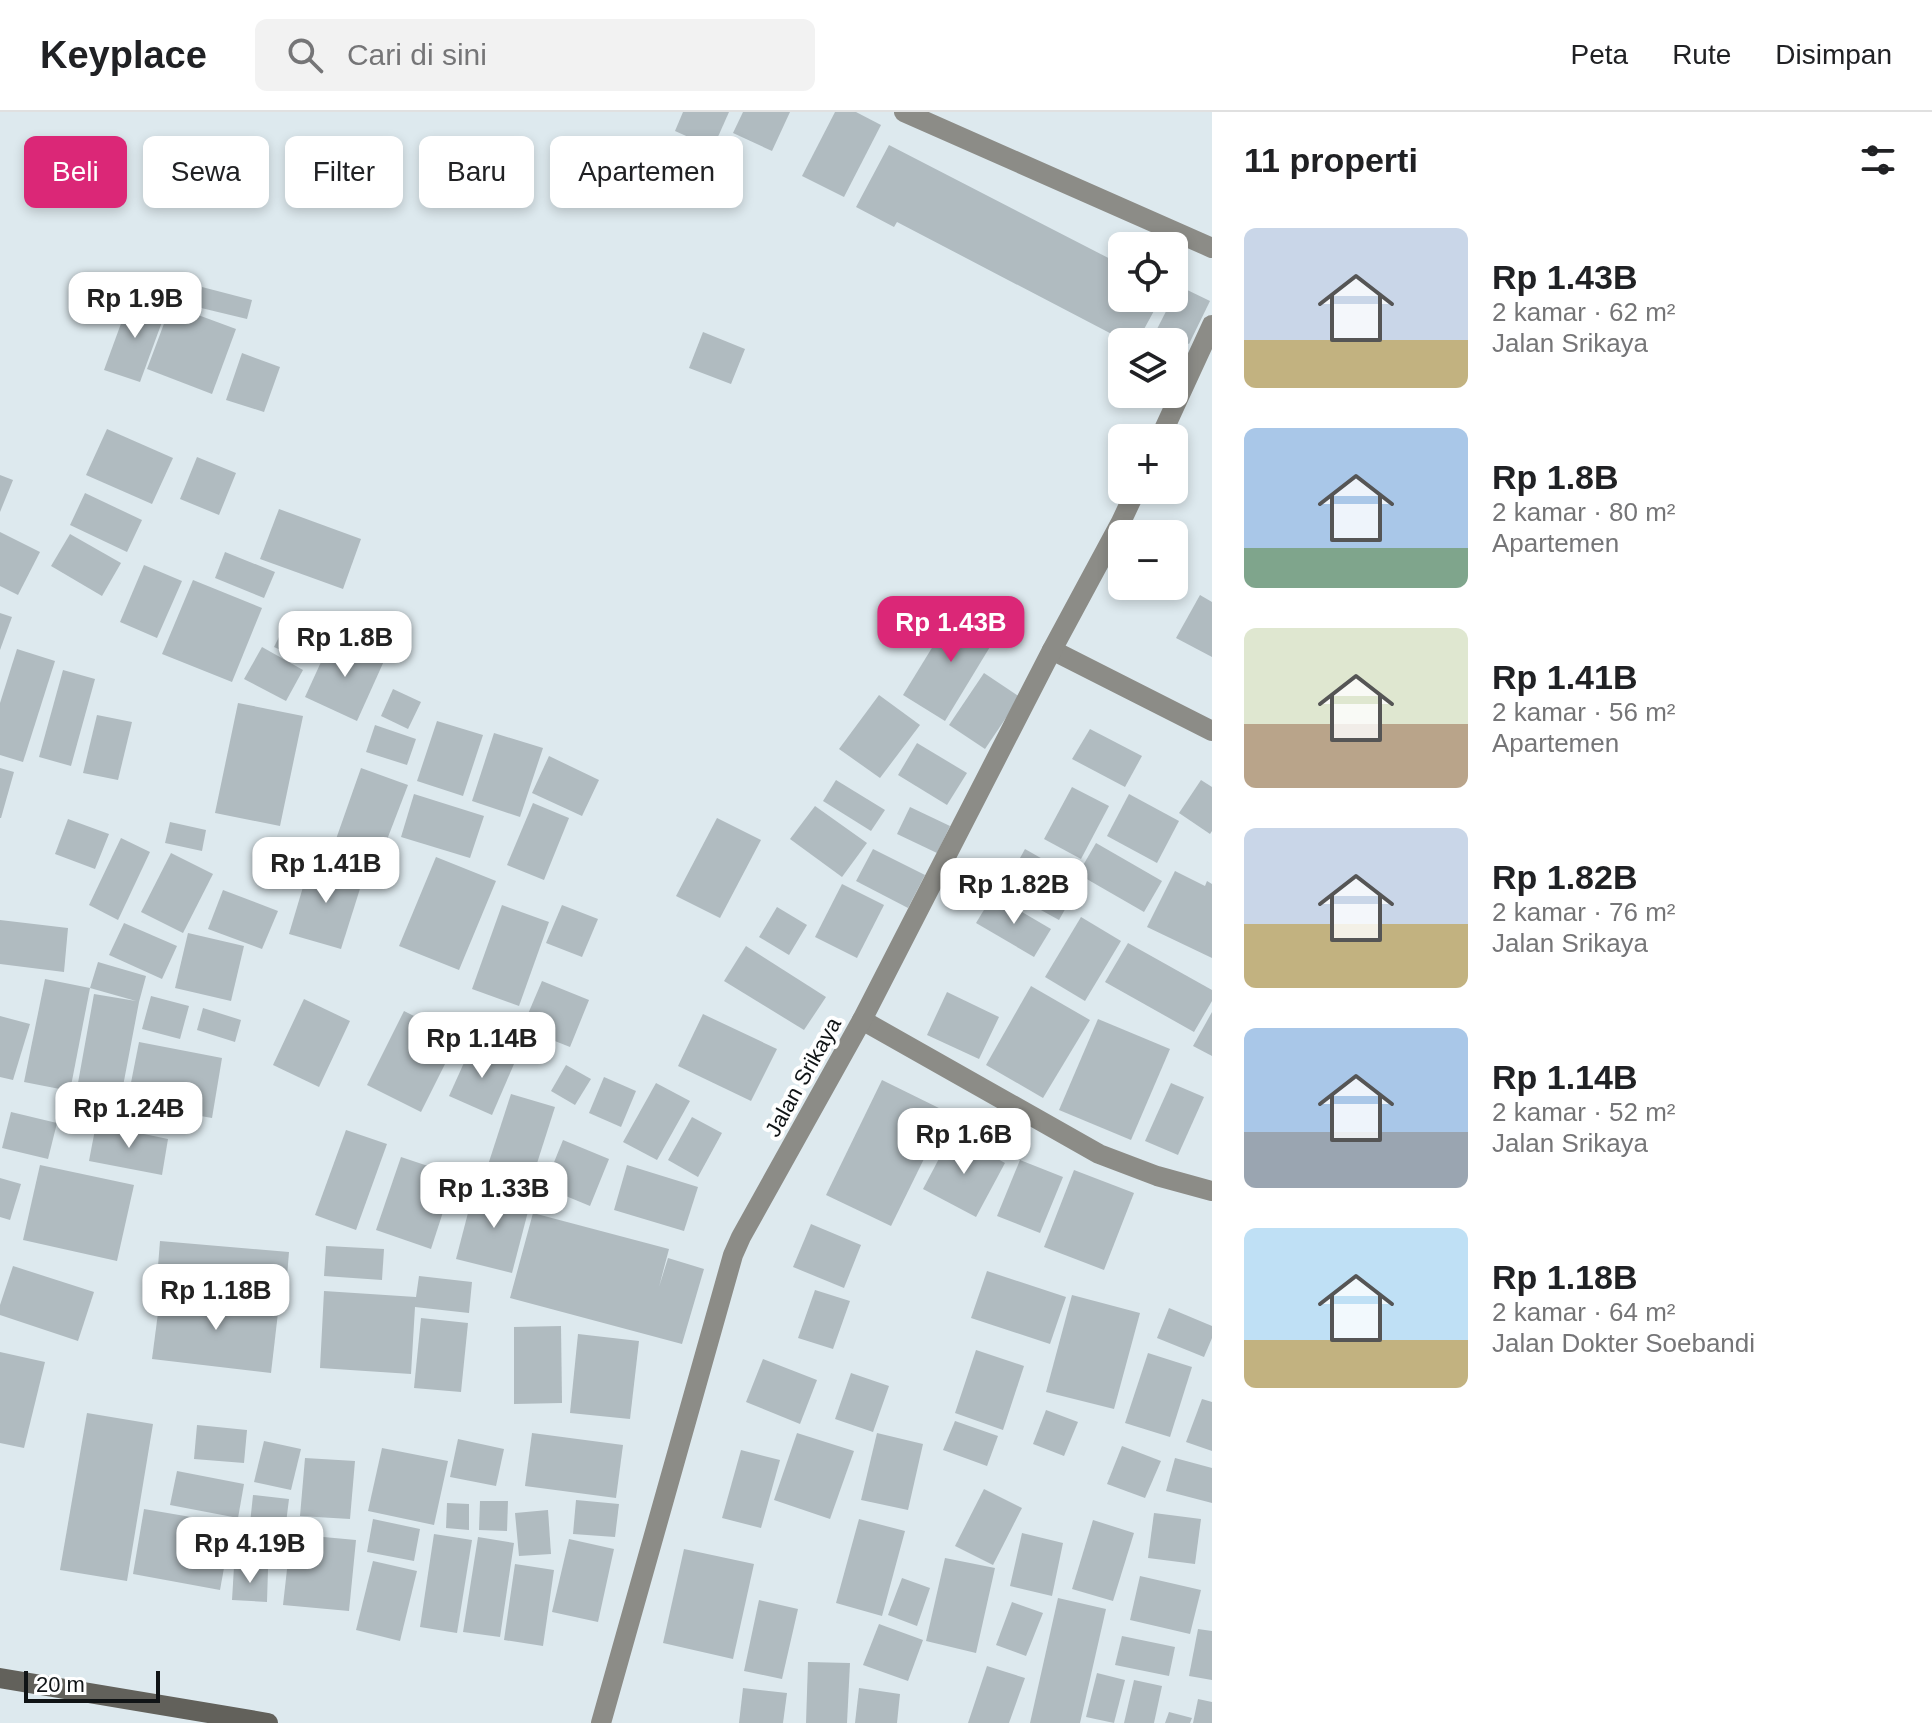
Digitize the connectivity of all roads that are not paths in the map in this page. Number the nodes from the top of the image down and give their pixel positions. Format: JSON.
{"nodes":[{"id":1,"x":904,"y":112,"type":"edge"},
{"id":2,"x":1212,"y":248,"type":"edge"},
{"id":3,"x":1212,"y":325,"type":"edge"},
{"id":4,"x":1166,"y":424,"type":"edge"},
{"id":5,"x":1129,"y":504,"type":"edge"},
{"id":6,"x":1052,"y":650,"type":"junction"},
{"id":7,"x":1212,"y":731,"type":"edge"},
{"id":8,"x":862,"y":1020,"type":"junction"},
{"id":9,"x":1212,"y":1191,"type":"edge"},
{"id":10,"x":0,"y":1678,"type":"edge"},
{"id":11,"x":268,"y":1723,"type":"edge"},
{"id":12,"x":601,"y":1723,"type":"edge"}],
"edges":[{"from":1,"to":2,"type":"street"},
{"from":3,"to":4,"type":"street"},
{"from":5,"to":6,"type":"street","name":"Jalan Srikaya"},
{"from":6,"to":7,"type":"street"},
{"from":6,"to":8,"type":"street","name":"Jalan Srikaya"},
{"from":8,"to":9,"type":"street"},
{"from":8,"to":12,"type":"street","name":"Jalan Srikaya"},
{"from":10,"to":11,"type":"main road"}]}
